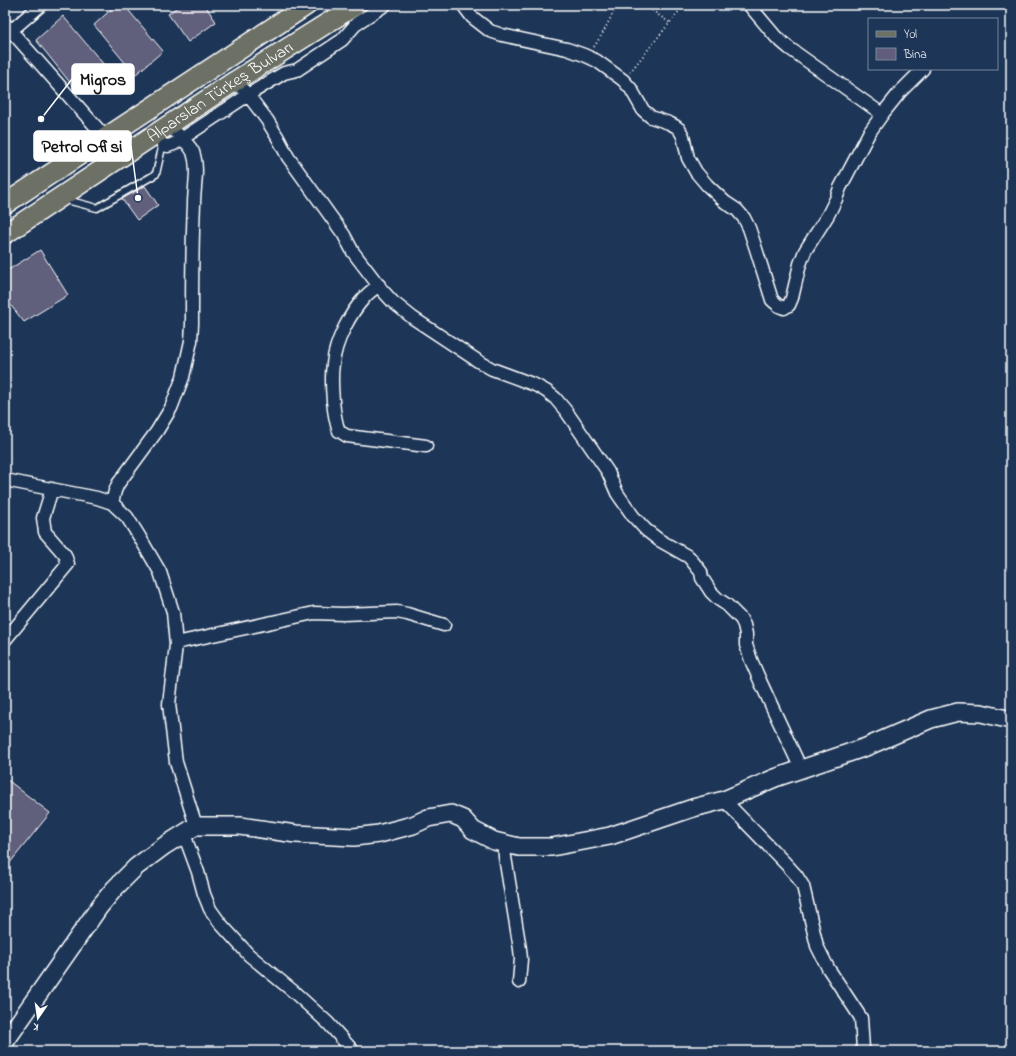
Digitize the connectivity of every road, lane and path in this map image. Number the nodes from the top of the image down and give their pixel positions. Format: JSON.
{"nodes":[{"id":1,"x":41,"y":5,"type":"edge"},
{"id":2,"x":307,"y":5,"type":"edge"},
{"id":3,"x":356,"y":5,"type":"edge"},
{"id":4,"x":386,"y":5,"type":"edge"},
{"id":5,"x":462,"y":5,"type":"edge"},
{"id":6,"x":617,"y":5,"type":"edge"},
{"id":7,"x":646,"y":5,"type":"edge"},
{"id":8,"x":684,"y":5,"type":"edge"},
{"id":9,"x":749,"y":5,"type":"edge"},
{"id":10,"x":670,"y":23,"type":"junction"},
{"id":11,"x":7,"y":30,"type":"edge"},
{"id":12,"x":587,"y":56,"type":"junction"},
{"id":13,"x":922,"y":70,"type":"edge"},
{"id":14,"x":623,"y":80,"type":"junction"},
{"id":15,"x":235,"y":81,"type":"junction"},
{"id":16,"x":248,"y":96,"type":"junction"},
{"id":17,"x":882,"y":114,"type":"junction"},
{"id":18,"x":165,"y":132,"type":"junction"},
{"id":19,"x":105,"y":138,"type":"junction"},
{"id":20,"x":182,"y":139,"type":"junction"},
{"id":21,"x":58,"y":198,"type":"junction"},
{"id":22,"x":5,"y":204,"type":"edge"},
{"id":23,"x":5,"y":234,"type":"edge"},
{"id":24,"x":379,"y":285,"type":"junction"},
{"id":25,"x":426,"y":446,"type":"dead end"},
{"id":26,"x":5,"y":480,"type":"edge"},
{"id":27,"x":52,"y":489,"type":"junction"},
{"id":28,"x":112,"y":503,"type":"junction"},
{"id":29,"x":444,"y":625,"type":"dead end"},
{"id":30,"x":5,"y":640,"type":"edge"},
{"id":31,"x":176,"y":643,"type":"junction"},
{"id":32,"x":1011,"y":720,"type":"edge"},
{"id":33,"x":801,"y":769,"type":"junction"},
{"id":34,"x":724,"y":800,"type":"junction"},
{"id":35,"x":190,"y":830,"type":"junction"},
{"id":36,"x":504,"y":844,"type":"junction"},
{"id":37,"x":519,"y":982,"type":"dead end"},
{"id":38,"x":5,"y":1042,"type":"edge"},
{"id":39,"x":353,"y":1051,"type":"edge"},
{"id":40,"x":864,"y":1051,"type":"edge"}],
"edges":[{"from":1,"to":11,"type":"street"},
{"from":2,"to":19,"type":"main road","name":"Alparslan Türkeş Bulvarı"},
{"from":3,"to":15,"type":"main road","name":"Alparslan Türkeş Bulvarı"},
{"from":4,"to":16,"type":"street"},
{"from":5,"to":12,"type":"street"},
{"from":6,"to":12,"type":"path"},
{"from":7,"to":10,"type":"path"},
{"from":8,"to":10,"type":"path"},
{"from":9,"to":17,"type":"street"},
{"from":10,"to":14,"type":"path"},
{"from":11,"to":19,"type":"street"},
{"from":12,"to":14,"type":"street"},
{"from":13,"to":17,"type":"street"},
{"from":14,"to":17,"type":"street"},
{"from":15,"to":16,"type":"street"},
{"from":15,"to":18,"type":"main road","name":"Alparslan Türkeş Bulvarı"},
{"from":16,"to":20,"type":"street"},
{"from":16,"to":24,"type":"street"},
{"from":18,"to":20,"type":"street"},
{"from":18,"to":20,"type":"street"},
{"from":18,"to":21,"type":"main road","name":"Alparslan Türkeş Bulvarı"},
{"from":18,"to":21,"type":"lane"},
{"from":19,"to":22,"type":"main road","name":"Alparslan Türkeş Bulvarı"},
{"from":20,"to":28,"type":"street"},
{"from":21,"to":23,"type":"main road","name":"Alparslan Türkeş Bulvarı"},
{"from":24,"to":25,"type":"street"},
{"from":24,"to":33,"type":"street"},
{"from":26,"to":27,"type":"street"},
{"from":27,"to":28,"type":"street"},
{"from":27,"to":30,"type":"street"},
{"from":28,"to":31,"type":"street"},
{"from":29,"to":31,"type":"street"},
{"from":31,"to":35,"type":"street"},
{"from":32,"to":33,"type":"street"},
{"from":33,"to":34,"type":"street"},
{"from":34,"to":36,"type":"street"},
{"from":34,"to":40,"type":"street"},
{"from":35,"to":36,"type":"street"},
{"from":35,"to":38,"type":"street"},
{"from":35,"to":39,"type":"street"},
{"from":36,"to":37,"type":"street"}]}
